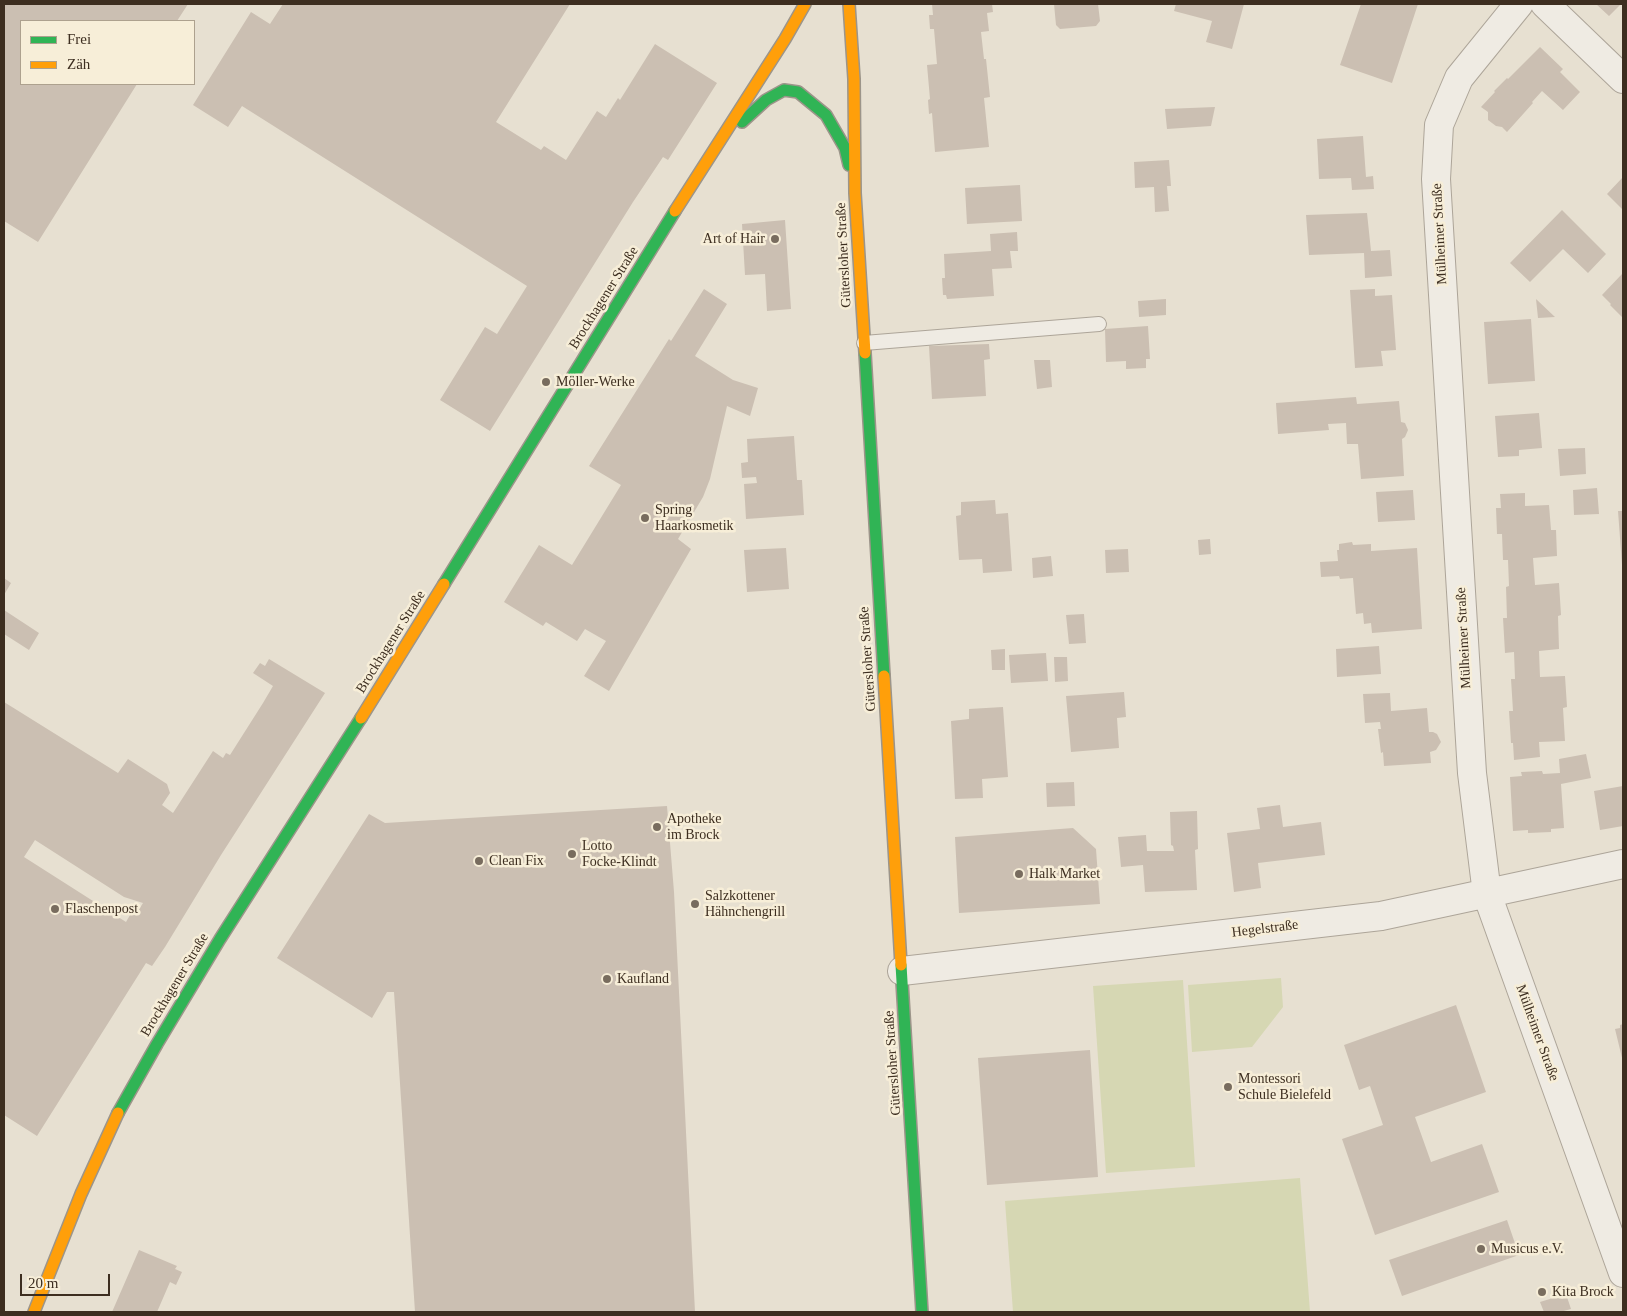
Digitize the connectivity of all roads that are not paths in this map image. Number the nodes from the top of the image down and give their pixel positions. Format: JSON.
{"nodes":[{"id":1,"x":805,"y":4,"type":"edge"},
{"id":2,"x":849,"y":4,"type":"edge"},
{"id":3,"x":1519,"y":4,"type":"edge"},
{"id":4,"x":1545,"y":4,"type":"edge"},
{"id":5,"x":1623,"y":79,"type":"edge"},
{"id":6,"x":714,"y":148,"type":"junction"},
{"id":7,"x":855,"y":193,"type":"junction"},
{"id":8,"x":1098,"y":324,"type":"dead end"},
{"id":9,"x":864,"y":343,"type":"junction"},
{"id":10,"x":1623,"y":864,"type":"edge"},
{"id":11,"x":1486,"y":894,"type":"junction"},
{"id":12,"x":902,"y":971,"type":"junction"},
{"id":13,"x":1623,"y":1274,"type":"edge"},
{"id":14,"x":34,"y":1312,"type":"edge"},
{"id":15,"x":922,"y":1312,"type":"edge"}],
"edges":[{"from":1,"to":6,"type":"street","name":"Brockhagener Straße"},
{"from":2,"to":7,"type":"street","name":"Gütersloher Straße"},
{"from":3,"to":11,"type":"street","name":"Mülheimer Straße"},
{"from":4,"to":5,"type":"street"},
{"from":6,"to":7,"type":"street"},
{"from":6,"to":14,"type":"street","name":"Brockhagener Straße"},
{"from":7,"to":9,"type":"street","name":"Gütersloher Straße"},
{"from":8,"to":9,"type":"lane"},
{"from":9,"to":12,"type":"street","name":"Gütersloher Straße"},
{"from":10,"to":11,"type":"street","name":"Hegelstraße"},
{"from":11,"to":12,"type":"street","name":"Hegelstraße"},
{"from":11,"to":13,"type":"street","name":"Mülheimer Straße"},
{"from":12,"to":15,"type":"street","name":"Gütersloher Straße"}]}
